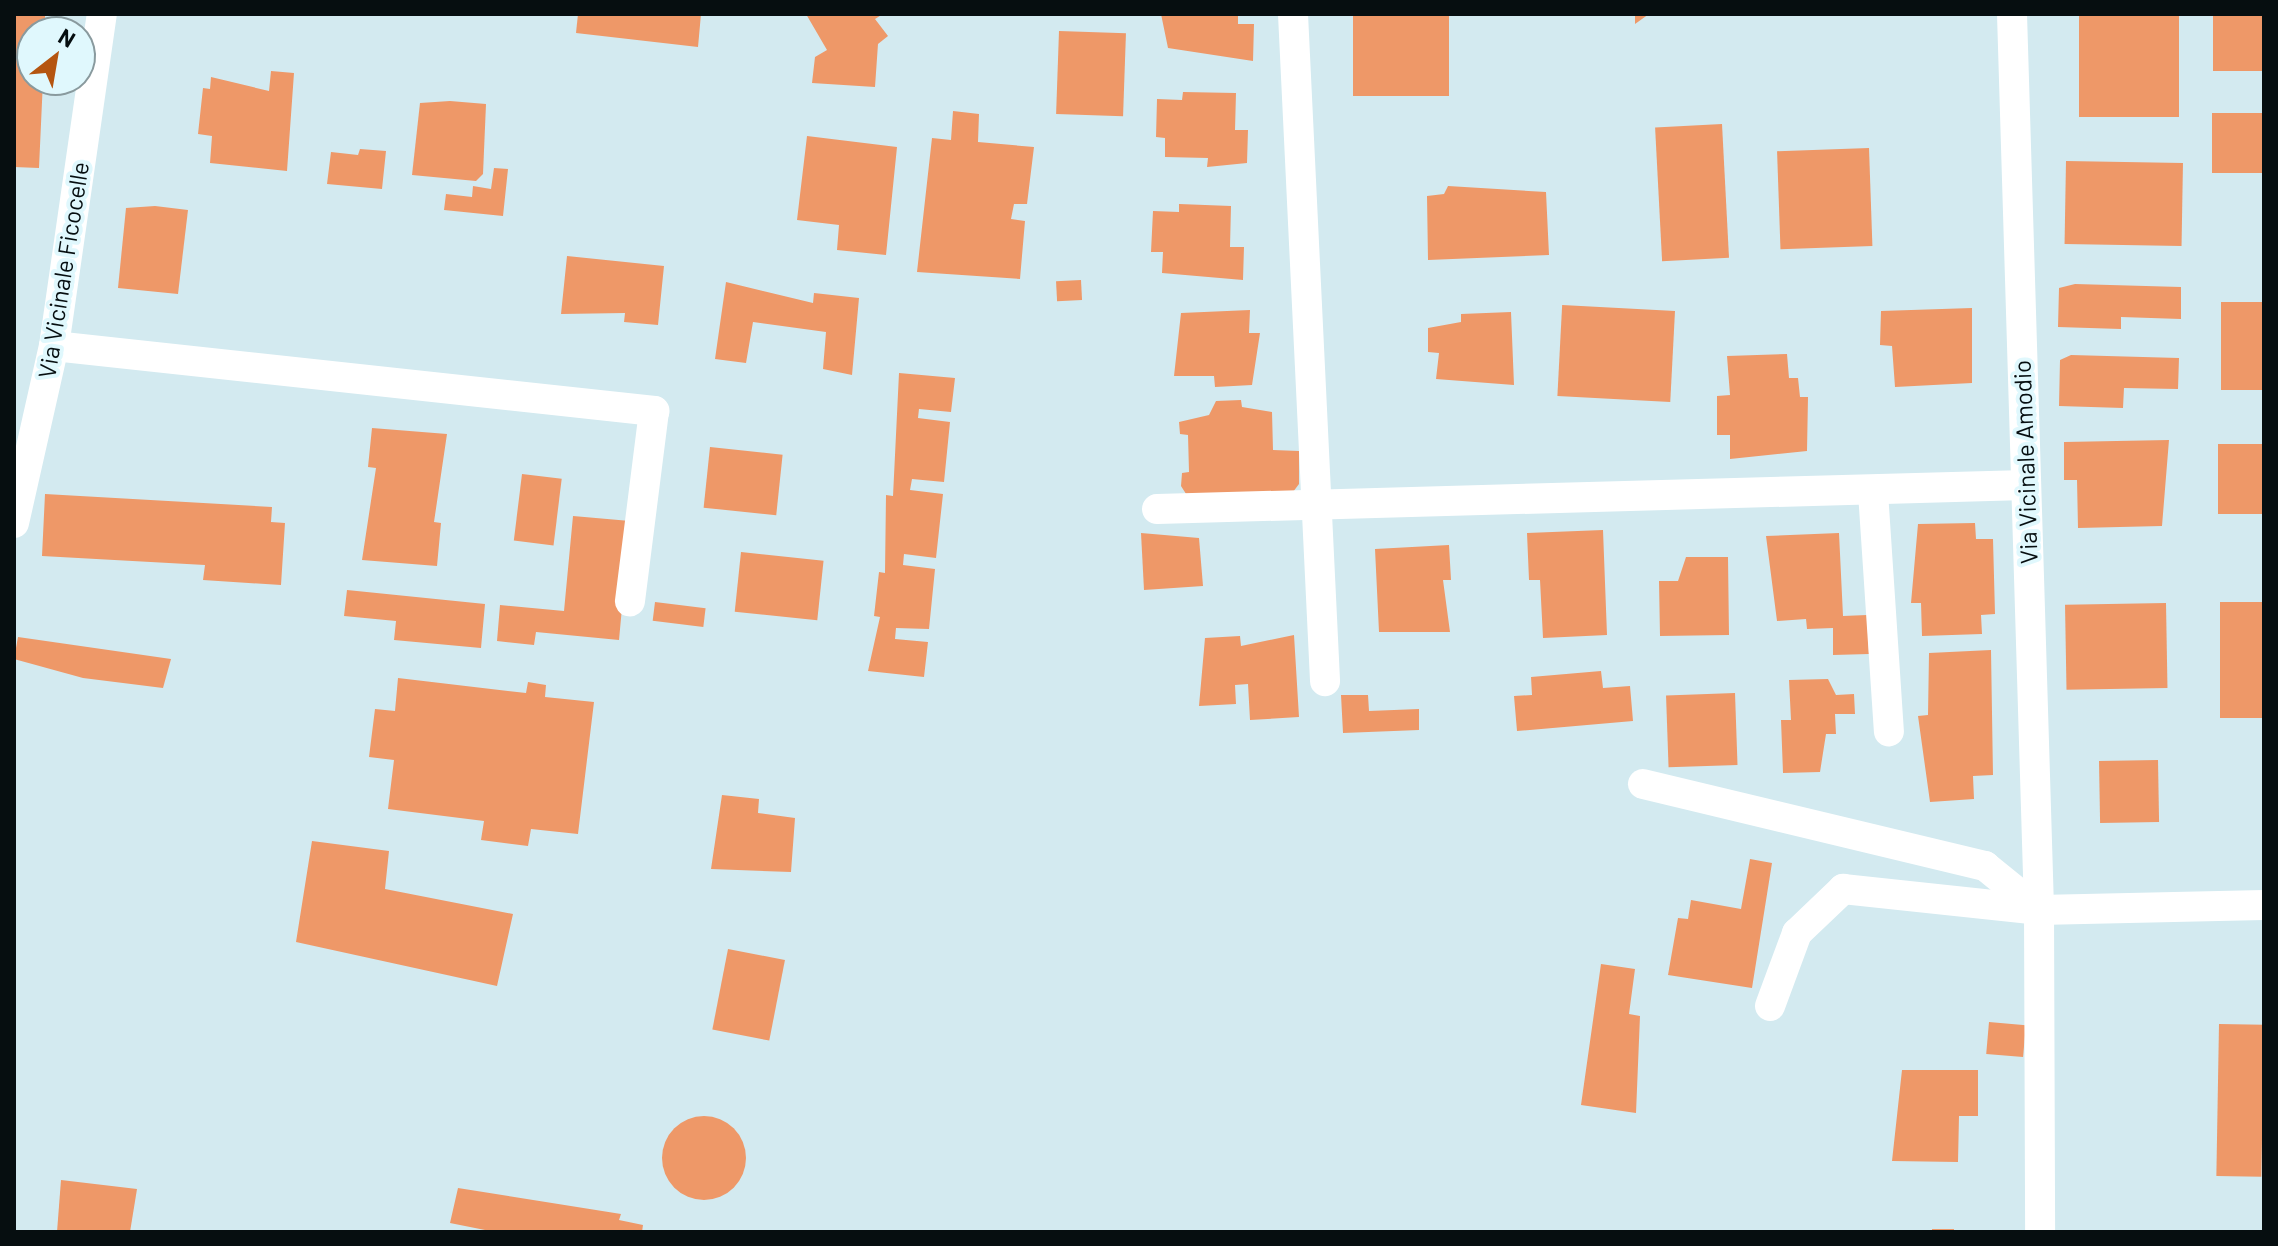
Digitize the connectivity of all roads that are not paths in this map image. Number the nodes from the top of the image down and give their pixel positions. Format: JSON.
{"nodes":[{"id":1,"x":102,"y":14,"type":"edge"},
{"id":2,"x":1293,"y":14,"type":"edge"},
{"id":3,"x":2012,"y":14,"type":"edge"},
{"id":4,"x":54,"y":346,"type":"junction"},
{"id":5,"x":2026,"y":485,"type":"junction"},
{"id":6,"x":1873,"y":492,"type":"junction"},
{"id":7,"x":1317,"y":506,"type":"junction"},
{"id":8,"x":1157,"y":509,"type":"dead end"},
{"id":9,"x":14,"y":523,"type":"edge"},
{"id":10,"x":630,"y":601,"type":"dead end"},
{"id":11,"x":1325,"y":681,"type":"dead end"},
{"id":12,"x":1889,"y":731,"type":"dead end"},
{"id":13,"x":1643,"y":784,"type":"dead end"},
{"id":14,"x":2264,"y":905,"type":"edge"},
{"id":15,"x":2039,"y":910,"type":"junction"},
{"id":16,"x":1770,"y":1006,"type":"dead end"},
{"id":17,"x":2040,"y":1232,"type":"edge"}],
"edges":[{"from":1,"to":4,"type":"street","name":"Via Vicinale Ficocelle"},
{"from":2,"to":7,"type":"street"},
{"from":3,"to":5,"type":"street","name":"Via Vicinale Amodio"},
{"from":4,"to":9,"type":"street","name":"Via Vicinale Ficocelle"},
{"from":4,"to":10,"type":"street"},
{"from":5,"to":6,"type":"street"},
{"from":5,"to":15,"type":"street","name":"Via Vicinale Amodio"},
{"from":6,"to":7,"type":"street"},
{"from":6,"to":12,"type":"street"},
{"from":7,"to":8,"type":"street"},
{"from":7,"to":11,"type":"street"},
{"from":13,"to":15,"type":"street"},
{"from":14,"to":15,"type":"street"},
{"from":15,"to":16,"type":"street"},
{"from":15,"to":17,"type":"street","name":"Via Vicinale Amodio"}]}
